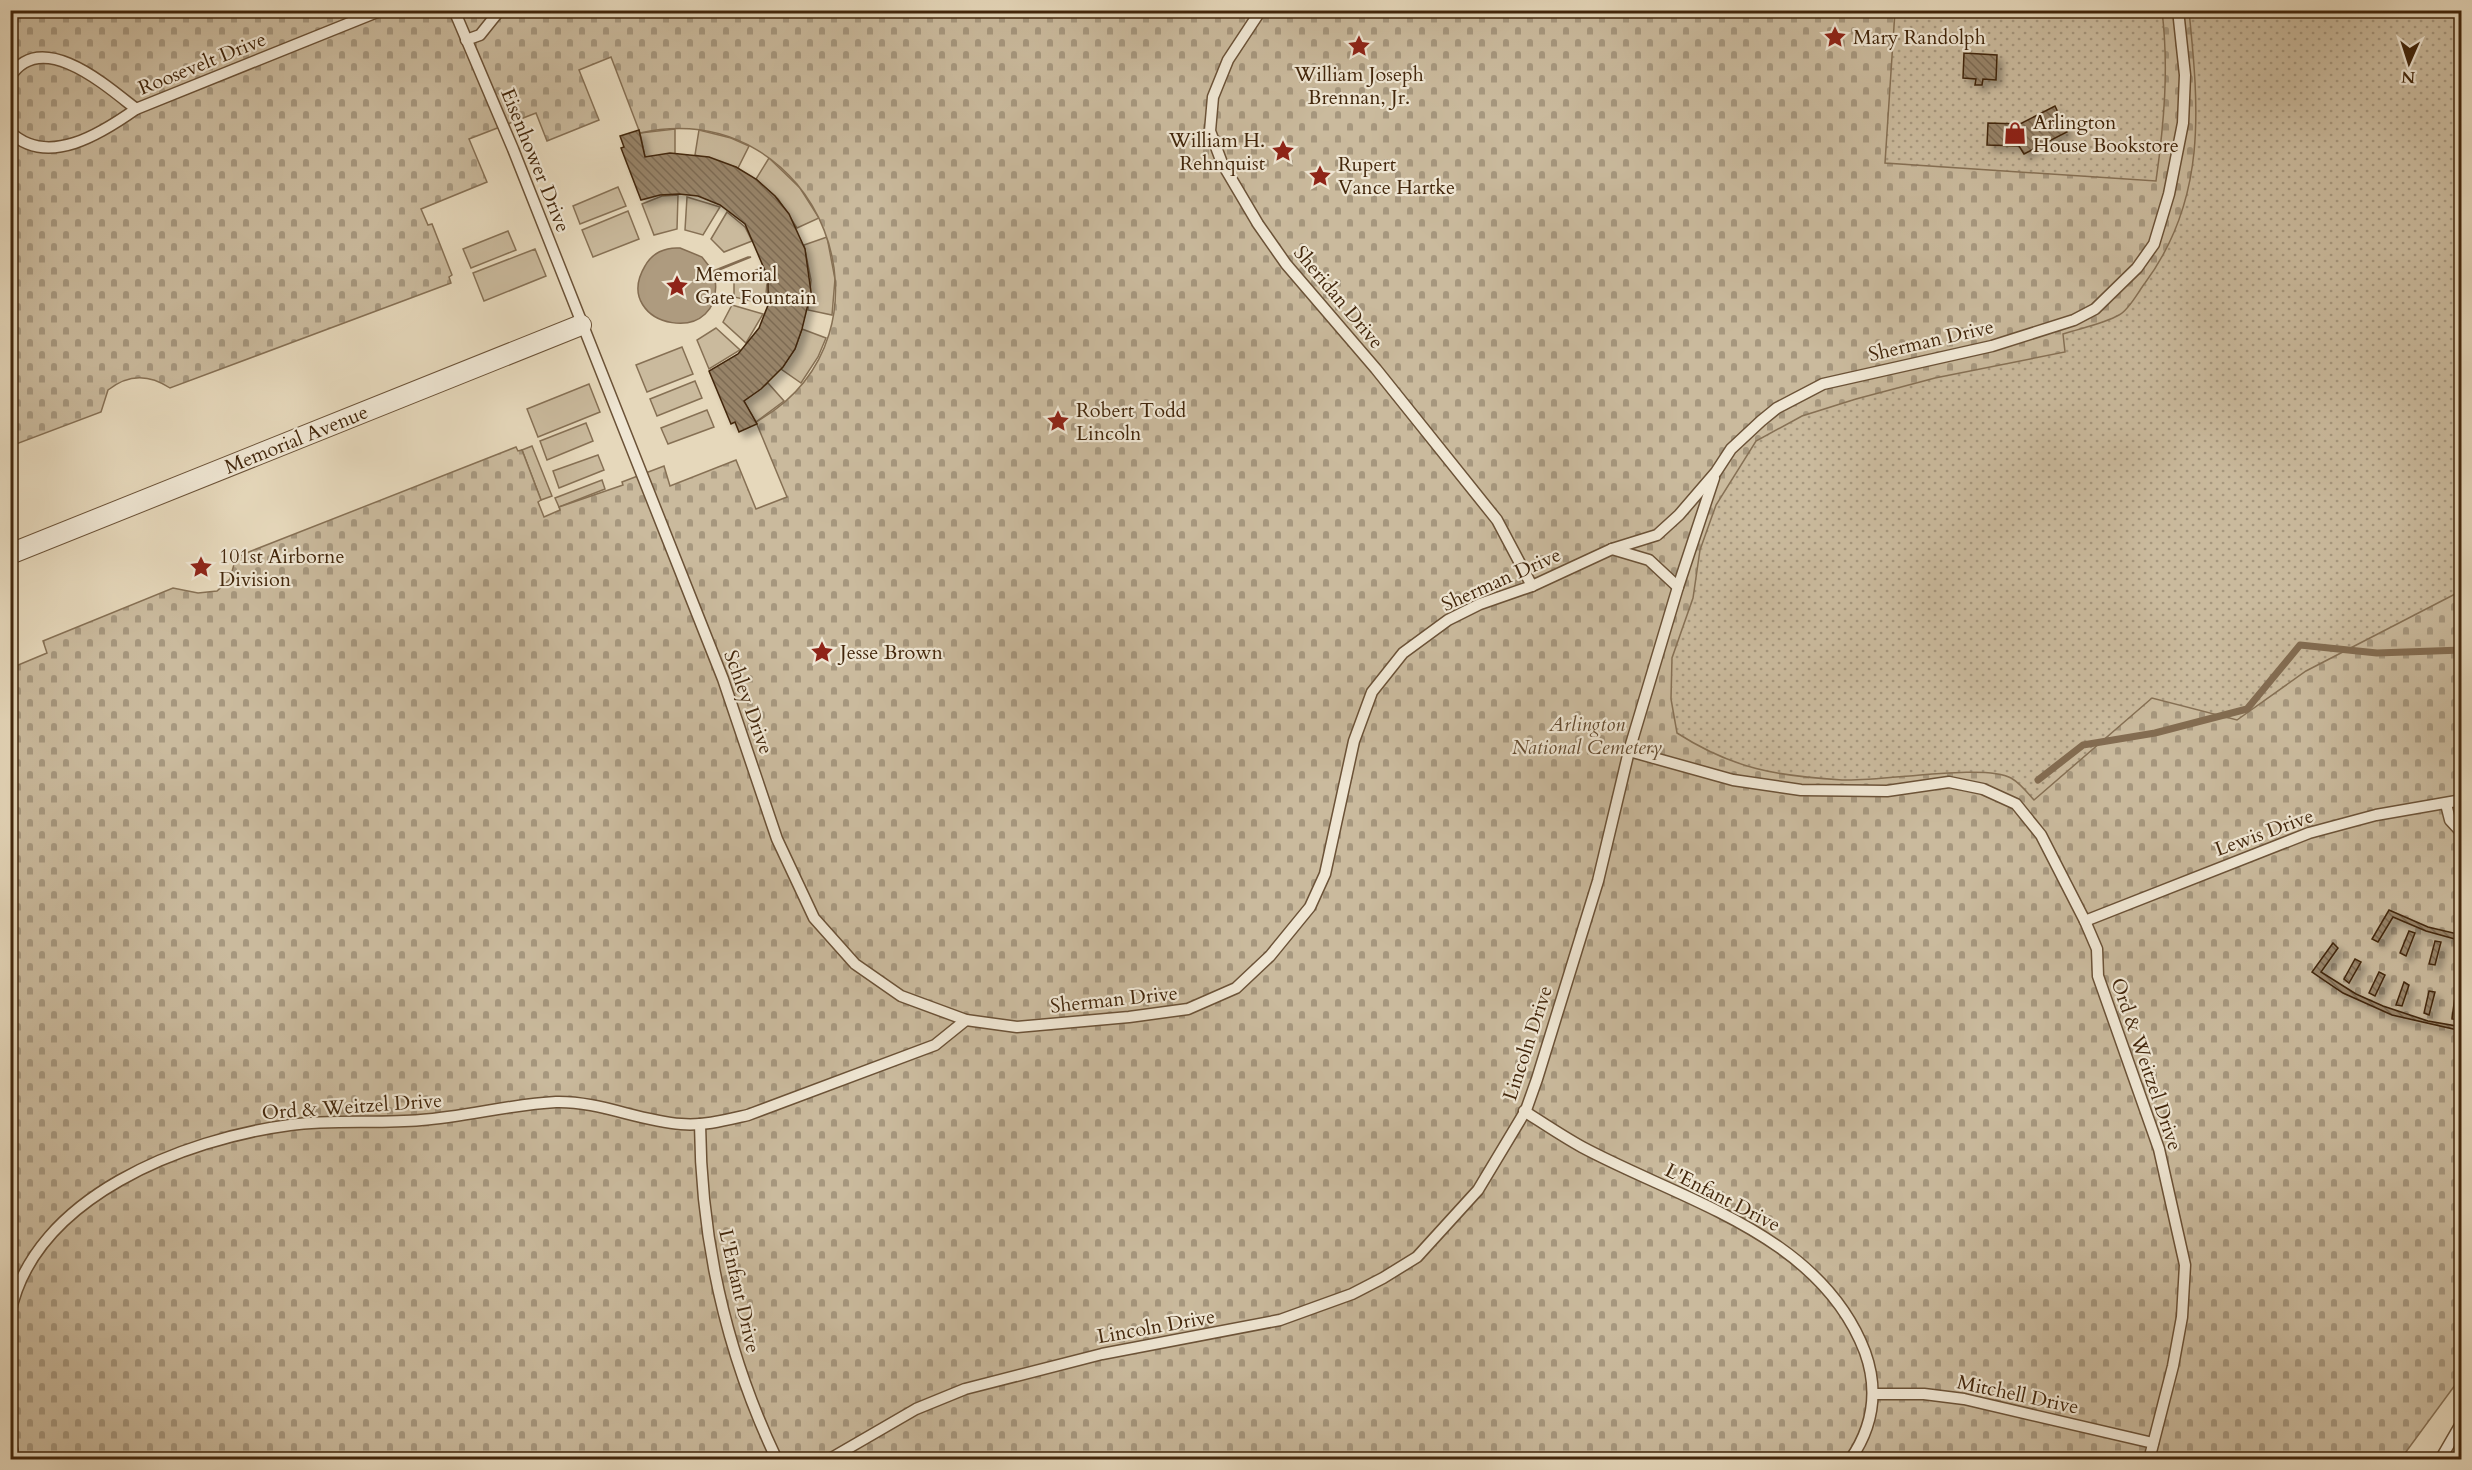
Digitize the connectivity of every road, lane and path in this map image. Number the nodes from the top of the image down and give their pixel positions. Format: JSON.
{"nodes":[{"id":1,"x":382,"y":10,"type":"edge"},
{"id":2,"x":454,"y":10,"type":"edge"},
{"id":3,"x":500,"y":10,"type":"edge"},
{"id":4,"x":1261,"y":10,"type":"edge"},
{"id":5,"x":2178,"y":10,"type":"edge"},
{"id":6,"x":18,"y":11,"type":"edge"},
{"id":7,"x":10,"y":14,"type":"edge"},
{"id":8,"x":466,"y":40,"type":"junction"},
{"id":9,"x":10,"y":77,"type":"edge"},
{"id":10,"x":136,"y":109,"type":"junction"},
{"id":11,"x":10,"y":132,"type":"edge"},
{"id":12,"x":581,"y":325,"type":"junction"},
{"id":13,"x":1716,"y":472,"type":"junction"},
{"id":14,"x":1612,"y":549,"type":"junction"},
{"id":15,"x":10,"y":554,"type":"edge"},
{"id":16,"x":1532,"y":586,"type":"junction"},
{"id":17,"x":1678,"y":587,"type":"junction"},
{"id":18,"x":1629,"y":751,"type":"junction"},
{"id":19,"x":2462,"y":801,"type":"edge"},
{"id":20,"x":2446,"y":804,"type":"junction"},
{"id":21,"x":2462,"y":833,"type":"edge"},
{"id":22,"x":2085,"y":921,"type":"junction"},
{"id":23,"x":966,"y":1020,"type":"junction"},
{"id":24,"x":1524,"y":1111,"type":"junction"},
{"id":25,"x":700,"y":1124,"type":"junction"},
{"id":26,"x":10,"y":1314,"type":"edge"},
{"id":27,"x":1873,"y":1394,"type":"junction"},
{"id":28,"x":2462,"y":1422,"type":"edge"},
{"id":29,"x":10,"y":1438,"type":"edge"},
{"id":30,"x":2153,"y":1443,"type":"junction"},
{"id":31,"x":14,"y":1460,"type":"edge"},
{"id":32,"x":777,"y":1460,"type":"edge"},
{"id":33,"x":828,"y":1460,"type":"edge"},
{"id":34,"x":1850,"y":1460,"type":"edge"},
{"id":35,"x":2149,"y":1460,"type":"edge"},
{"id":36,"x":2440,"y":1460,"type":"edge"}],
"edges":[{"from":1,"to":10,"type":"lane","name":"Roosevelt Drive"},
{"from":2,"to":8,"type":"lane","name":"Eisenhower Drive"},
{"from":3,"to":8,"type":"lane"},
{"from":4,"to":16,"type":"lane","name":"Sheridan Drive"},
{"from":5,"to":13,"type":"lane","name":"Sherman Drive"},
{"from":6,"to":7,"type":"lane"},
{"from":8,"to":12,"type":"lane","name":"Eisenhower Drive"},
{"from":9,"to":10,"type":"lane","name":"Roosevelt Drive"},
{"from":10,"to":11,"type":"lane","name":"Roosevelt Drive"},
{"from":12,"to":15,"type":"street","name":"Memorial Avenue"},
{"from":12,"to":23,"type":"lane","name":"Schley Drive"},
{"from":13,"to":14,"type":"lane","name":"Sherman Drive"},
{"from":13,"to":17,"type":"lane","name":"Lincoln Drive"},
{"from":14,"to":16,"type":"lane","name":"Sherman Drive"},
{"from":14,"to":17,"type":"lane"},
{"from":16,"to":23,"type":"lane","name":"Sherman Drive"},
{"from":17,"to":18,"type":"lane","name":"Lincoln Drive"},
{"from":18,"to":22,"type":"lane","name":"Ord & Weitzel Drive"},
{"from":18,"to":24,"type":"lane","name":"Lincoln Drive"},
{"from":19,"to":20,"type":"lane","name":"Lewis Drive"},
{"from":20,"to":21,"type":"lane"},
{"from":20,"to":22,"type":"lane","name":"Lewis Drive"},
{"from":22,"to":30,"type":"lane","name":"Ord & Weitzel Drive"},
{"from":23,"to":25,"type":"lane"},
{"from":24,"to":27,"type":"lane","name":"L'Enfant Drive"},
{"from":24,"to":33,"type":"lane","name":"Lincoln Drive"},
{"from":25,"to":26,"type":"lane","name":"Ord & Weitzel Drive"},
{"from":25,"to":32,"type":"lane","name":"L'Enfant Drive"},
{"from":27,"to":30,"type":"lane","name":"Mitchell Drive"},
{"from":27,"to":34,"type":"lane","name":"L'Enfant Drive"},
{"from":28,"to":36,"type":"lane"},
{"from":29,"to":31,"type":"lane"},
{"from":30,"to":35,"type":"lane","name":"Ord & Weitzel Drive"}]}
